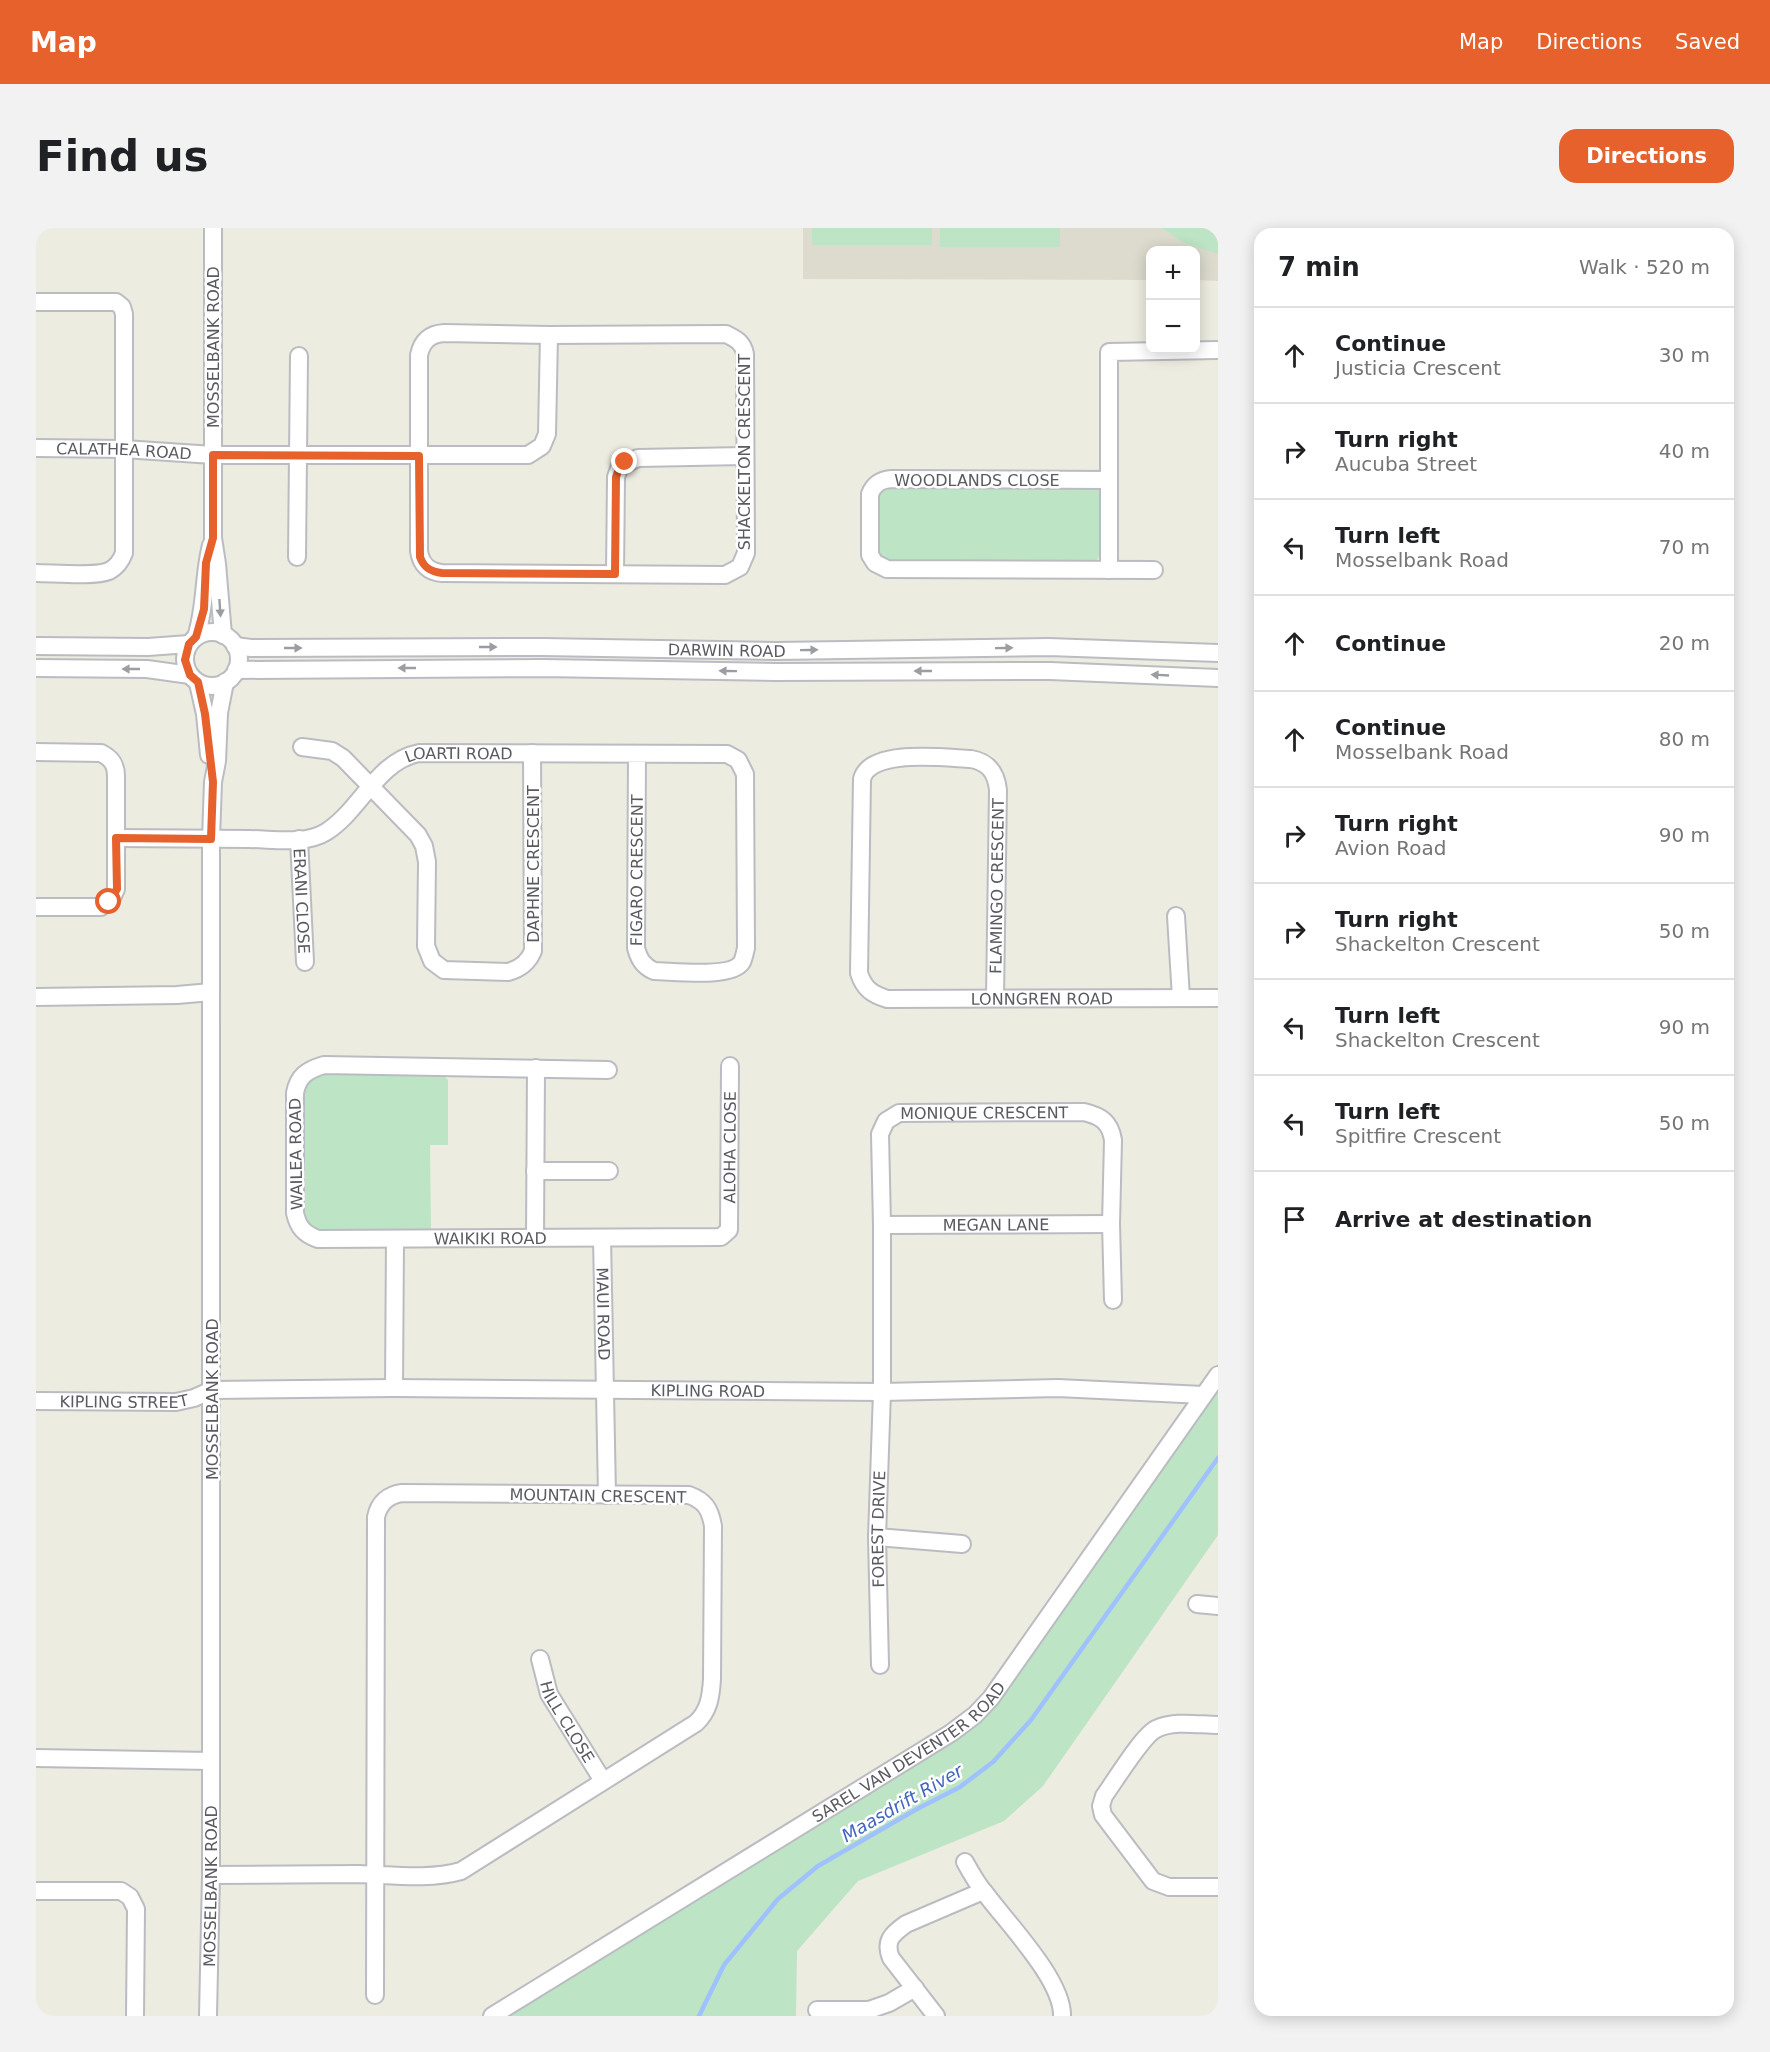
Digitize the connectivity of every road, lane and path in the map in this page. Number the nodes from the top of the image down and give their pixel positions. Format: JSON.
{"nodes":[{"id":1,"x":213,"y":228,"type":"edge"},
{"id":2,"x":36,"y":302,"type":"edge"},
{"id":3,"x":549,"y":335,"type":"junction"},
{"id":4,"x":1218,"y":350,"type":"edge"},
{"id":5,"x":299,"y":356,"type":"dead end"},
{"id":6,"x":36,"y":448,"type":"edge"},
{"id":7,"x":124,"y":448,"type":"junction"},
{"id":8,"x":213,"y":455,"type":"junction"},
{"id":9,"x":299,"y":455,"type":"junction"},
{"id":10,"x":419,"y":456,"type":"junction"},
{"id":11,"x":745,"y":456,"type":"junction"},
{"id":12,"x":1109,"y":480,"type":"junction"},
{"id":13,"x":213,"y":538,"type":"junction"},
{"id":14,"x":297,"y":557,"type":"dead end"},
{"id":15,"x":1109,"y":570,"type":"junction"},
{"id":16,"x":1154,"y":570,"type":"dead end"},
{"id":17,"x":36,"y":573,"type":"edge"},
{"id":18,"x":615,"y":574,"type":"junction"},
{"id":19,"x":193,"y":641,"type":"junction"},
{"id":20,"x":229,"y":641,"type":"junction"},
{"id":21,"x":36,"y":646,"type":"edge"},
{"id":22,"x":1218,"y":653,"type":"edge"},
{"id":23,"x":36,"y":668,"type":"edge"},
{"id":24,"x":231,"y":676,"type":"junction"},
{"id":25,"x":1218,"y":678,"type":"edge"},
{"id":26,"x":194,"y":679,"type":"junction"},
{"id":27,"x":302,"y":747,"type":"dead end"},
{"id":28,"x":36,"y":752,"type":"edge"},
{"id":29,"x":532,"y":753,"type":"junction"},
{"id":30,"x":637,"y":754,"type":"junction"},
{"id":31,"x":738,"y":760,"type":"joint"},
{"id":32,"x":213,"y":782,"type":"junction"},
{"id":33,"x":371,"y":786,"type":"junction"},
{"id":34,"x":116,"y":838,"type":"junction"},
{"id":35,"x":211,"y":839,"type":"junction"},
{"id":36,"x":299,"y":839,"type":"junction"},
{"id":37,"x":36,"y":907,"type":"edge"},
{"id":38,"x":1176,"y":916,"type":"dead end"},
{"id":39,"x":305,"y":962,"type":"dead end"},
{"id":40,"x":868,"y":991,"type":"joint"},
{"id":41,"x":211,"y":992,"type":"junction"},
{"id":42,"x":36,"y":997,"type":"edge"},
{"id":43,"x":995,"y":998,"type":"junction"},
{"id":44,"x":1181,"y":998,"type":"junction"},
{"id":45,"x":1218,"y":998,"type":"edge"},
{"id":46,"x":730,"y":1066,"type":"dead end"},
{"id":47,"x":536,"y":1068,"type":"junction"},
{"id":48,"x":608,"y":1070,"type":"dead end"},
{"id":49,"x":535,"y":1171,"type":"junction"},
{"id":50,"x":609,"y":1171,"type":"dead end"},
{"id":51,"x":882,"y":1224,"type":"junction"},
{"id":52,"x":1111,"y":1224,"type":"junction"},
{"id":53,"x":729,"y":1230,"type":"joint"},
{"id":54,"x":535,"y":1237,"type":"junction"},
{"id":55,"x":602,"y":1238,"type":"junction"},
{"id":56,"x":395,"y":1239,"type":"junction"},
{"id":57,"x":1113,"y":1300,"type":"dead end"},
{"id":58,"x":1218,"y":1376,"type":"edge"},
{"id":59,"x":394,"y":1388,"type":"junction"},
{"id":60,"x":212,"y":1390,"type":"junction"},
{"id":61,"x":605,"y":1391,"type":"junction"},
{"id":62,"x":882,"y":1392,"type":"junction"},
{"id":63,"x":1203,"y":1395,"type":"junction"},
{"id":64,"x":36,"y":1401,"type":"edge"},
{"id":65,"x":607,"y":1495,"type":"junction"},
{"id":66,"x":877,"y":1537,"type":"junction"},
{"id":67,"x":962,"y":1544,"type":"dead end"},
{"id":68,"x":1197,"y":1604,"type":"dead end"},
{"id":69,"x":1218,"y":1606,"type":"edge"},
{"id":70,"x":540,"y":1659,"type":"dead end"},
{"id":71,"x":880,"y":1665,"type":"dead end"},
{"id":72,"x":1218,"y":1725,"type":"edge"},
{"id":73,"x":36,"y":1758,"type":"edge"},
{"id":74,"x":211,"y":1761,"type":"junction"},
{"id":75,"x":603,"y":1781,"type":"junction"},
{"id":76,"x":965,"y":1862,"type":"dead end"},
{"id":77,"x":375,"y":1874,"type":"junction"},
{"id":78,"x":211,"y":1875,"type":"junction"},
{"id":79,"x":1218,"y":1887,"type":"edge"},
{"id":80,"x":36,"y":1891,"type":"edge"},
{"id":81,"x":983,"y":1891,"type":"junction"},
{"id":82,"x":915,"y":1988,"type":"junction"},
{"id":83,"x":375,"y":1995,"type":"dead end"},
{"id":84,"x":817,"y":2010,"type":"dead end"},
{"id":85,"x":135,"y":2016,"type":"edge"},
{"id":86,"x":208,"y":2016,"type":"edge"},
{"id":87,"x":492,"y":2016,"type":"edge"},
{"id":88,"x":936,"y":2016,"type":"edge"},
{"id":89,"x":1062,"y":2016,"type":"edge"}],
"edges":[{"from":1,"to":8,"type":"street","name":"MOSSELBANK ROAD"},
{"from":2,"to":7,"type":"street"},
{"from":3,"to":10,"type":"street","name":"CALATHEA ROAD"},
{"from":3,"to":10,"type":"street","name":"SHACKELTON CRESCENT"},
{"from":3,"to":11,"type":"street","name":"SHACKELTON CRESCENT"},
{"from":4,"to":12,"type":"street"},
{"from":5,"to":9,"type":"street"},
{"from":6,"to":7,"type":"street","name":"CALATHEA ROAD"},
{"from":7,"to":8,"type":"street","name":"CALATHEA ROAD"},
{"from":7,"to":17,"type":"street"},
{"from":8,"to":9,"type":"street","name":"CALATHEA ROAD"},
{"from":8,"to":13,"type":"street","name":"MOSSELBANK ROAD"},
{"from":9,"to":10,"type":"street","name":"CALATHEA ROAD"},
{"from":9,"to":14,"type":"street"},
{"from":10,"to":18,"type":"street","name":"SHACKELTON CRESCENT"},
{"from":11,"to":18,"type":"street"},
{"from":11,"to":18,"type":"street","name":"SHACKELTON CRESCENT"},
{"from":12,"to":15,"type":"street"},
{"from":12,"to":15,"type":"street","name":"WOODLANDS CLOSE"},
{"from":13,"to":19,"type":"street","name":"MOSSELBANK ROAD"},
{"from":13,"to":20,"type":"street","name":"MOSSELBANK ROAD","one_way":true},
{"from":15,"to":16,"type":"street","name":"WOODLANDS CLOSE"},
{"from":19,"to":20,"type":"street"},
{"from":19,"to":21,"type":"street"},
{"from":19,"to":26,"type":"street"},
{"from":20,"to":22,"type":"street","name":"DARWIN ROAD","one_way":true},
{"from":20,"to":24,"type":"street"},
{"from":26,"to":23,"type":"street","one_way":true},
{"from":25,"to":24,"type":"street","name":"DARWIN ROAD","one_way":true},
{"from":24,"to":26,"type":"street"},
{"from":24,"to":32,"type":"street","name":"MOSSELBANK ROAD"},
{"from":26,"to":32,"type":"street","name":"MOSSELBANK ROAD"},
{"from":27,"to":33,"type":"street"},
{"from":28,"to":34,"type":"street"},
{"from":29,"to":30,"type":"street","name":"LOARTI ROAD"},
{"from":29,"to":33,"type":"street","name":"LOARTI ROAD"},
{"from":29,"to":33,"type":"street","name":"DAPHNE CRESCENT"},
{"from":30,"to":31,"type":"street","name":"LOARTI ROAD"},
{"from":30,"to":31,"type":"street","name":"FIGARO CRESCENT"},
{"from":32,"to":35,"type":"street","name":"MOSSELBANK ROAD"},
{"from":33,"to":36,"type":"street","name":"LOARTI ROAD"},
{"from":34,"to":35,"type":"street","name":"LOARTI ROAD"},
{"from":34,"to":37,"type":"street"},
{"from":35,"to":36,"type":"street","name":"LOARTI ROAD"},
{"from":35,"to":41,"type":"street","name":"MOSSELBANK ROAD"},
{"from":36,"to":39,"type":"street","name":"ERANI CLOSE"},
{"from":38,"to":44,"type":"street"},
{"from":40,"to":43,"type":"street","name":"LONNGREN ROAD"},
{"from":40,"to":43,"type":"street","name":"FLAMINGO CRESCENT"},
{"from":41,"to":42,"type":"street"},
{"from":41,"to":60,"type":"street","name":"MOSSELBANK ROAD"},
{"from":43,"to":44,"type":"street","name":"LONNGREN ROAD"},
{"from":44,"to":45,"type":"street","name":"LONNGREN ROAD"},
{"from":46,"to":53,"type":"street","name":"ALOHA CLOSE"},
{"from":47,"to":48,"type":"street","name":"WAILEA ROAD"},
{"from":47,"to":49,"type":"street"},
{"from":47,"to":56,"type":"street","name":"WAILEA ROAD"},
{"from":49,"to":50,"type":"street"},
{"from":49,"to":54,"type":"street"},
{"from":51,"to":52,"type":"street","name":"MEGAN LANE"},
{"from":51,"to":52,"type":"street","name":"MONIQUE CRESCENT"},
{"from":51,"to":62,"type":"street","name":"MONIQUE CRESCENT"},
{"from":52,"to":57,"type":"street","name":"MONIQUE CRESCENT"},
{"from":53,"to":55,"type":"street","name":"WAIKIKI ROAD"},
{"from":54,"to":55,"type":"street","name":"WAIKIKI ROAD"},
{"from":54,"to":56,"type":"street","name":"WAIKIKI ROAD"},
{"from":55,"to":61,"type":"street","name":"MAUI ROAD"},
{"from":56,"to":59,"type":"street"},
{"from":58,"to":63,"type":"street","name":"SAREL VAN DEVENTER ROAD"},
{"from":59,"to":60,"type":"street","name":"KIPLING ROAD"},
{"from":59,"to":61,"type":"street","name":"KIPLING ROAD"},
{"from":60,"to":64,"type":"street","name":"KIPLING STREET"},
{"from":60,"to":74,"type":"street","name":"MOSSELBANK ROAD"},
{"from":61,"to":62,"type":"street","name":"KIPLING ROAD"},
{"from":61,"to":65,"type":"street","name":"MAUI ROAD"},
{"from":62,"to":63,"type":"street","name":"KIPLING ROAD"},
{"from":62,"to":66,"type":"street","name":"FOREST DRIVE"},
{"from":63,"to":87,"type":"street","name":"SAREL VAN DEVENTER ROAD"},
{"from":65,"to":75,"type":"street","name":"MOUNTAIN CRESCENT"},
{"from":65,"to":77,"type":"street","name":"MOUNTAIN CRESCENT"},
{"from":66,"to":67,"type":"street"},
{"from":66,"to":71,"type":"street","name":"FOREST DRIVE"},
{"from":68,"to":69,"type":"street"},
{"from":70,"to":75,"type":"street","name":"HILL CLOSE"},
{"from":72,"to":79,"type":"street"},
{"from":73,"to":74,"type":"street"},
{"from":74,"to":78,"type":"street","name":"MOSSELBANK ROAD"},
{"from":75,"to":77,"type":"street","name":"MOUNTAIN CRESCENT"},
{"from":76,"to":81,"type":"street"},
{"from":77,"to":78,"type":"street","name":"MOUNTAIN CRESCENT"},
{"from":77,"to":83,"type":"street"},
{"from":78,"to":86,"type":"street","name":"MOSSELBANK ROAD"},
{"from":80,"to":85,"type":"street"},
{"from":81,"to":82,"type":"street"},
{"from":81,"to":89,"type":"street"},
{"from":82,"to":84,"type":"street"},
{"from":82,"to":88,"type":"street"}]}
